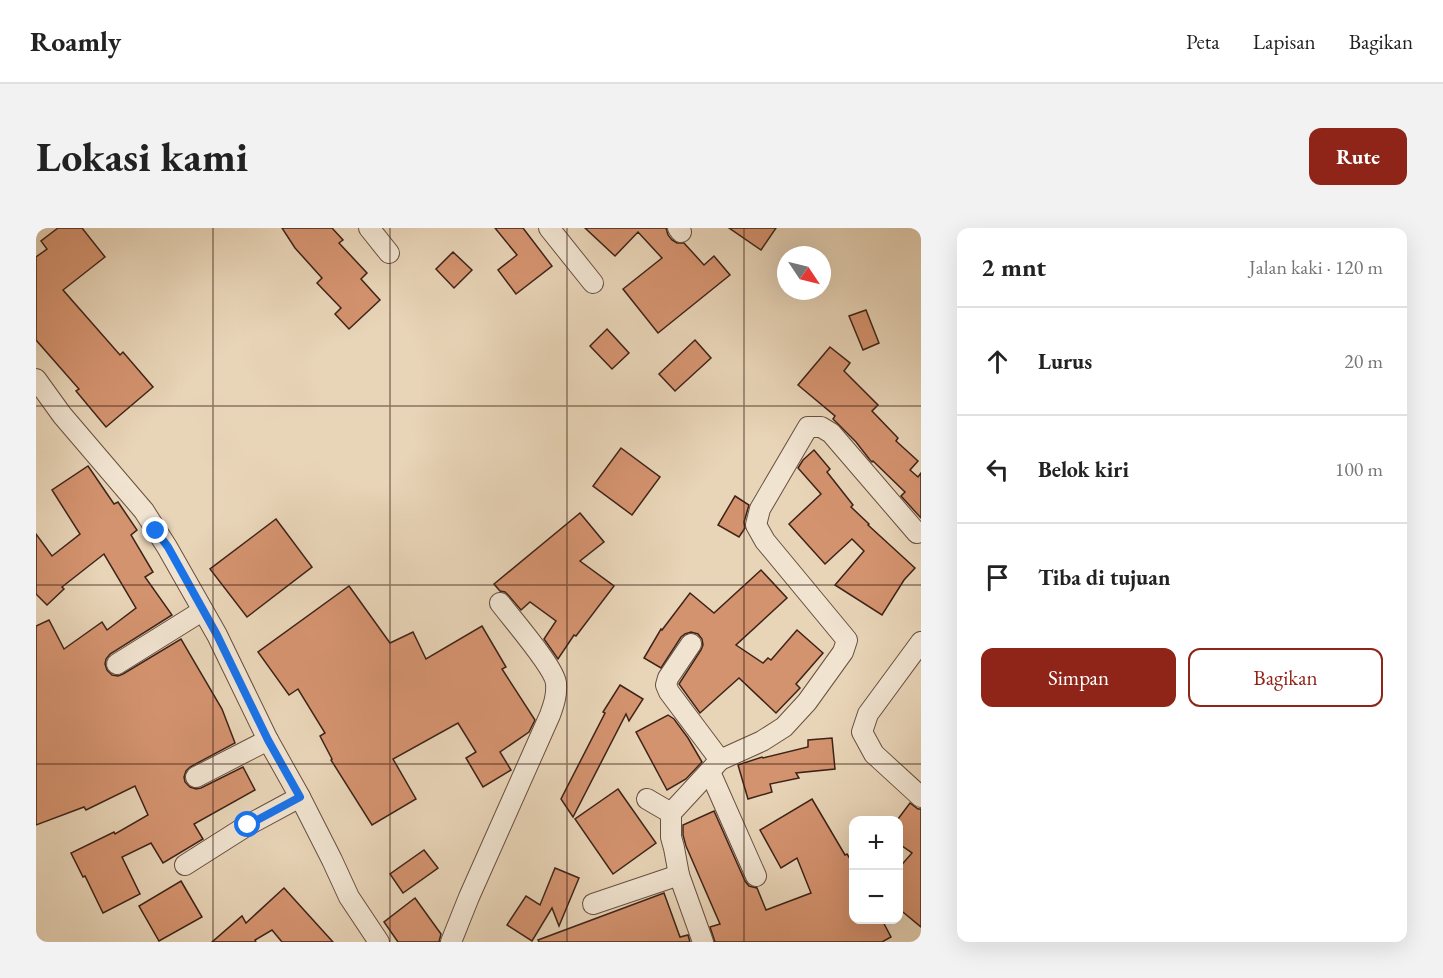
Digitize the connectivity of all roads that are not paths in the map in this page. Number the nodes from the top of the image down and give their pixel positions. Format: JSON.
{"nodes":[{"id":1,"x":369,"y":228,"type":"edge"},
{"id":2,"x":549,"y":228,"type":"edge"},
{"id":3,"x":389,"y":253,"type":"dead end"},
{"id":4,"x":593,"y":283,"type":"dead end"},
{"id":5,"x":36,"y":379,"type":"edge"},
{"id":6,"x":917,"y":533,"type":"dead end"},
{"id":7,"x":500,"y":603,"type":"dead end"},
{"id":8,"x":202,"y":611,"type":"junction"},
{"id":9,"x":921,"y":642,"type":"edge"},
{"id":10,"x":691,"y":644,"type":"dead end"},
{"id":11,"x":117,"y":663,"type":"dead end"},
{"id":12,"x":268,"y":740,"type":"junction"},
{"id":13,"x":715,"y":766,"type":"junction"},
{"id":14,"x":196,"y":777,"type":"dead end"},
{"id":15,"x":300,"y":797,"type":"junction"},
{"id":16,"x":921,"y":797,"type":"edge"},
{"id":17,"x":646,"y":799,"type":"dead end"},
{"id":18,"x":671,"y":813,"type":"junction"},
{"id":19,"x":185,"y":865,"type":"dead end"},
{"id":20,"x":679,"y":875,"type":"junction"},
{"id":21,"x":756,"y":876,"type":"dead end"},
{"id":22,"x":593,"y":904,"type":"dead end"},
{"id":23,"x":379,"y":942,"type":"edge"},
{"id":24,"x":451,"y":942,"type":"edge"},
{"id":25,"x":704,"y":942,"type":"edge"}],
"edges":[{"from":1,"to":3,"type":"street"},
{"from":2,"to":4,"type":"street"},
{"from":5,"to":8,"type":"street"},
{"from":6,"to":13,"type":"street"},
{"from":7,"to":24,"type":"street"},
{"from":8,"to":11,"type":"street"},
{"from":8,"to":12,"type":"street"},
{"from":9,"to":16,"type":"street"},
{"from":10,"to":13,"type":"street"},
{"from":12,"to":14,"type":"street"},
{"from":12,"to":15,"type":"street"},
{"from":13,"to":18,"type":"street"},
{"from":13,"to":21,"type":"street"},
{"from":15,"to":19,"type":"street"},
{"from":15,"to":23,"type":"street"},
{"from":17,"to":18,"type":"street"},
{"from":18,"to":20,"type":"street"},
{"from":20,"to":22,"type":"street"},
{"from":20,"to":25,"type":"street"}]}
